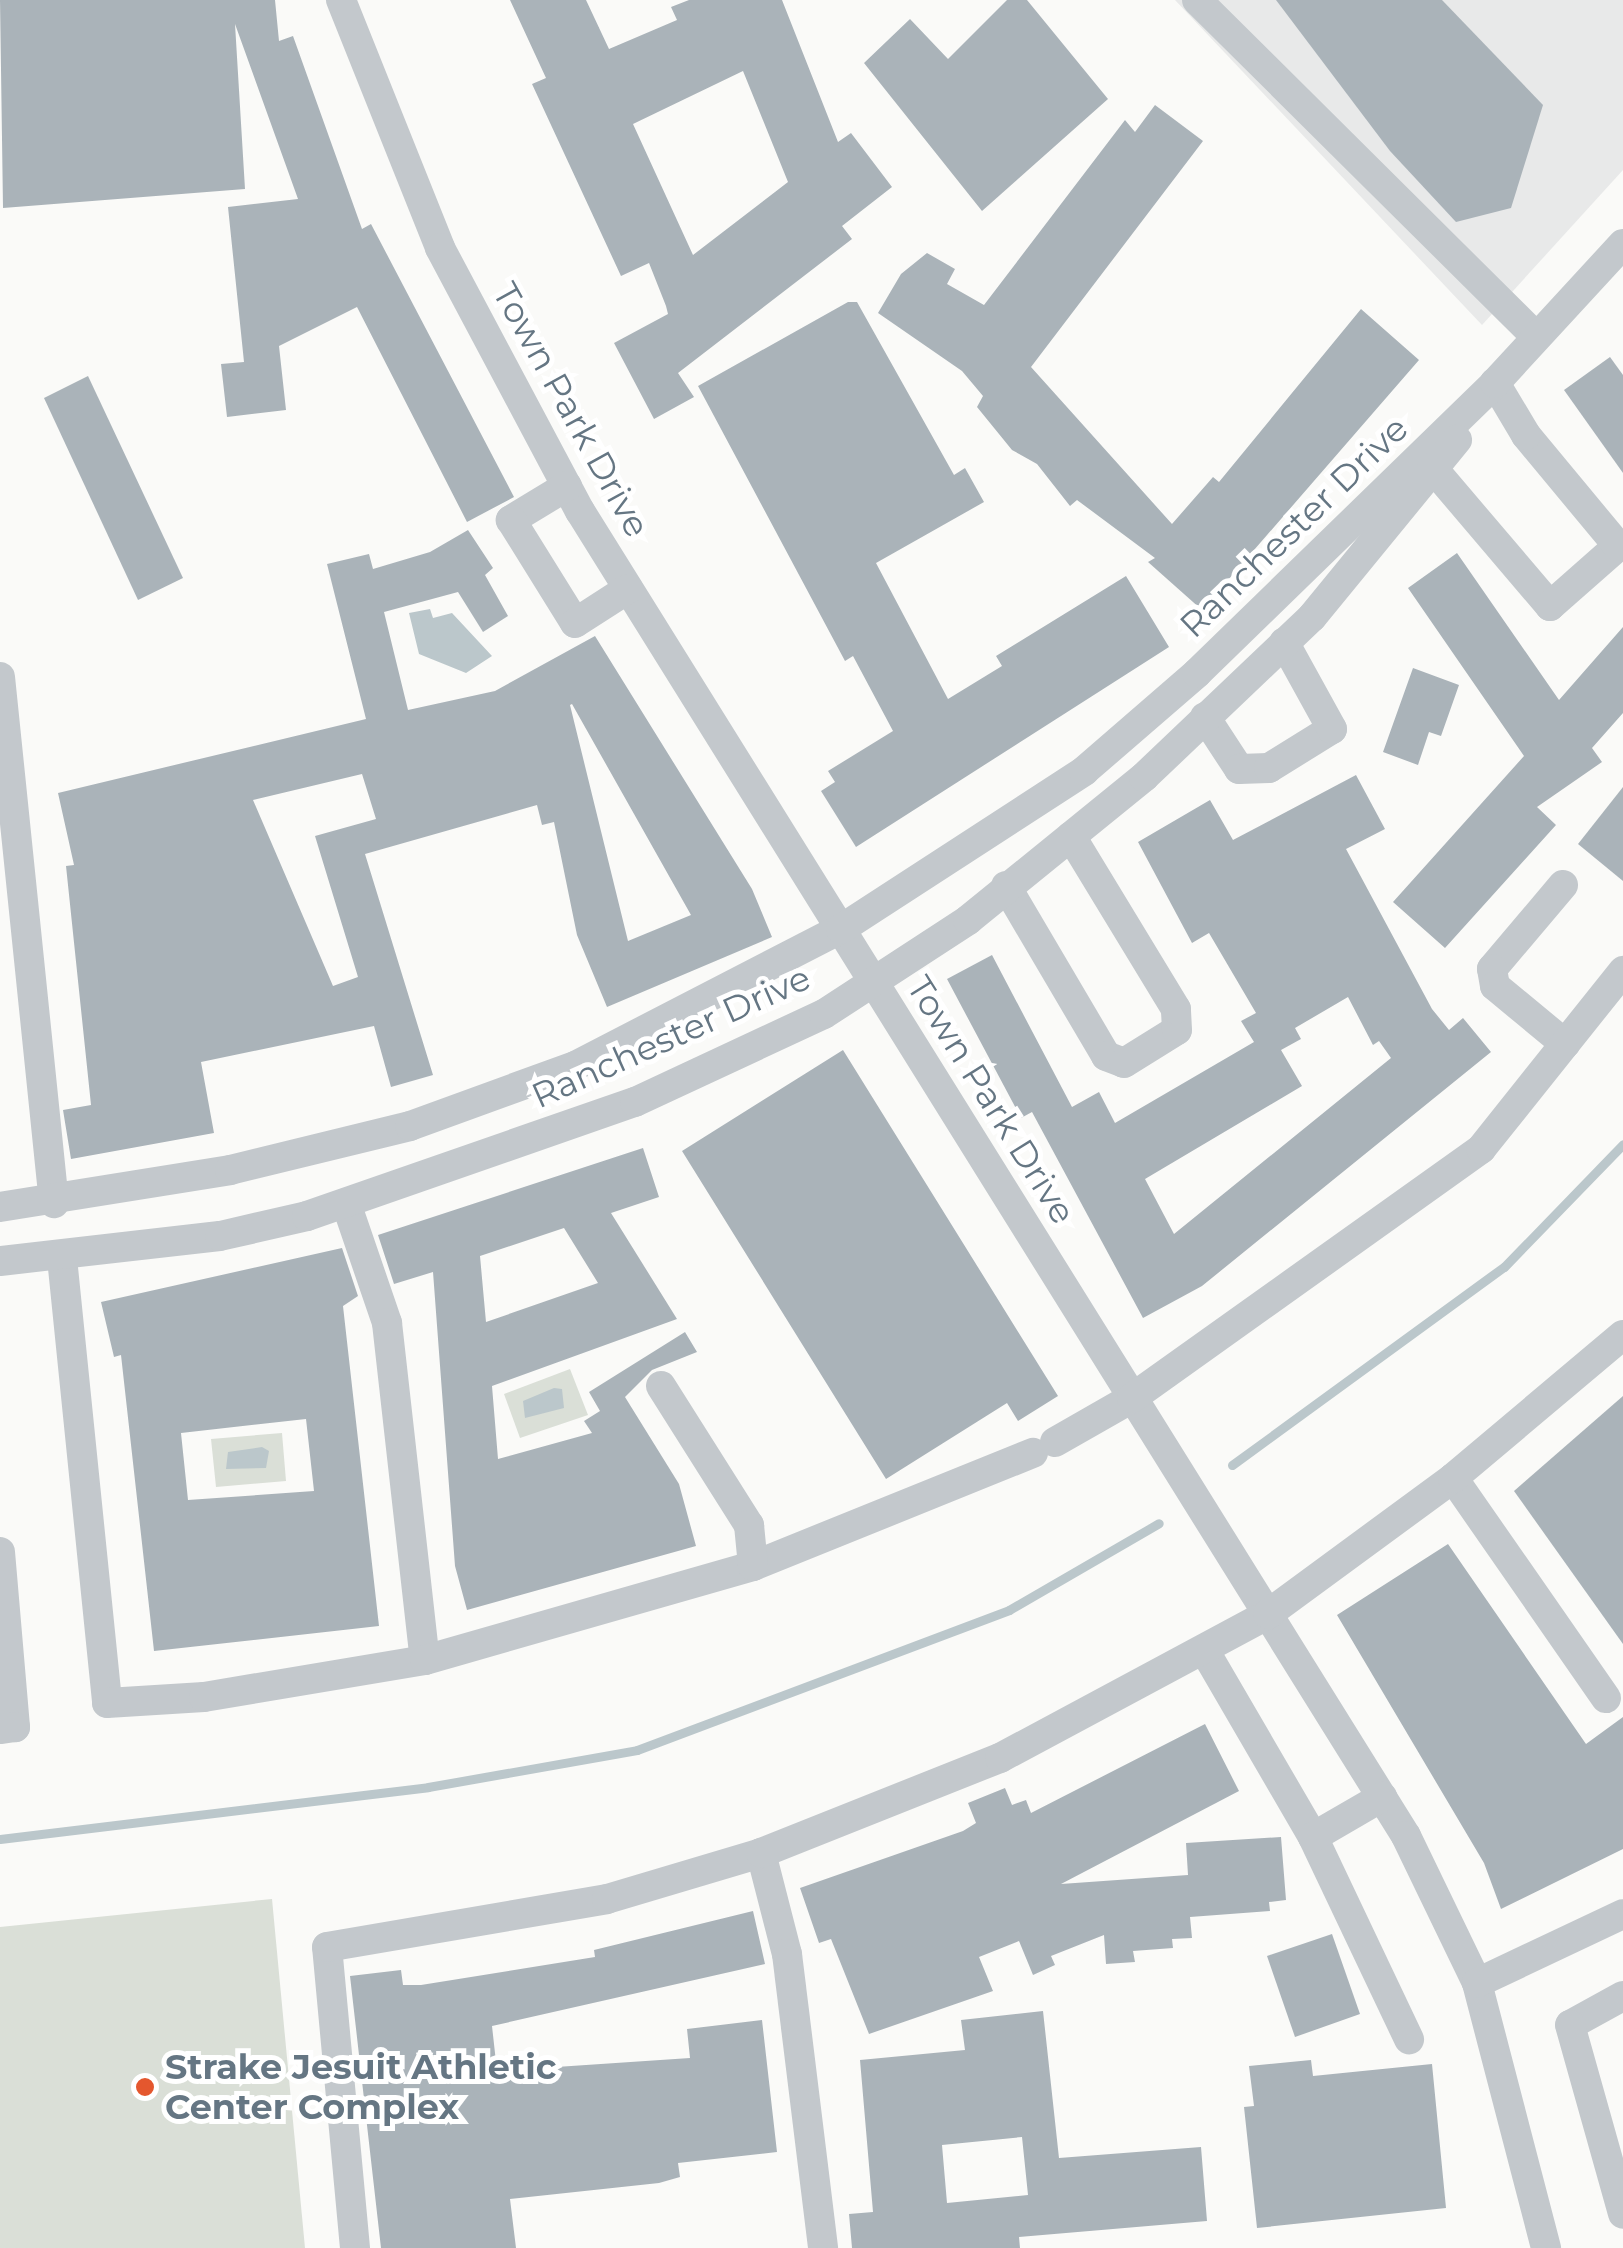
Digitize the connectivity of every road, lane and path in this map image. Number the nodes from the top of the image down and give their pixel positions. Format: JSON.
{"nodes":[{"id":1,"x":341,"y":0,"type":"edge"},
{"id":2,"x":1197,"y":0,"type":"edge"},
{"id":3,"x":1623,"y":244,"type":"edge"},
{"id":4,"x":1534,"y":336,"type":"junction"},
{"id":5,"x":1495,"y":384,"type":"junction"},
{"id":6,"x":1436,"y":472,"type":"junction"},
{"id":7,"x":567,"y":486,"type":"junction"},
{"id":8,"x":628,"y":589,"type":"junction"},
{"id":9,"x":1284,"y":642,"type":"junction"},
{"id":10,"x":1197,"y":673,"type":"junction"},
{"id":11,"x":0,"y":677,"type":"edge"},
{"id":12,"x":1214,"y":708,"type":"junction"},
{"id":13,"x":1070,"y":836,"type":"junction"},
{"id":14,"x":1564,"y":885,"type":"dead end"},
{"id":15,"x":1006,"y":886,"type":"junction"},
{"id":16,"x":841,"y":930,"type":"junction"},
{"id":17,"x":1623,"y":971,"type":"edge"},
{"id":18,"x":871,"y":978,"type":"junction"},
{"id":19,"x":1565,"y":1044,"type":"junction"},
{"id":20,"x":410,"y":1126,"type":"junction"},
{"id":21,"x":428,"y":1173,"type":"junction"},
{"id":22,"x":54,"y":1203,"type":"junction"},
{"id":23,"x":346,"y":1203,"type":"junction"},
{"id":24,"x":0,"y":1208,"type":"edge"},
{"id":25,"x":62,"y":1258,"type":"junction"},
{"id":26,"x":0,"y":1261,"type":"edge"},
{"id":27,"x":1623,"y":1334,"type":"edge"},
{"id":28,"x":661,"y":1386,"type":"dead end"},
{"id":29,"x":1132,"y":1398,"type":"junction"},
{"id":30,"x":1454,"y":1478,"type":"junction"},
{"id":31,"x":0,"y":1552,"type":"edge"},
{"id":32,"x":753,"y":1566,"type":"junction"},
{"id":33,"x":1268,"y":1614,"type":"junction"},
{"id":34,"x":1206,"y":1652,"type":"junction"},
{"id":35,"x":425,"y":1660,"type":"junction"},
{"id":36,"x":1606,"y":1698,"type":"dead end"},
{"id":37,"x":0,"y":1729,"type":"edge"},
{"id":38,"x":1382,"y":1797,"type":"junction"},
{"id":39,"x":1313,"y":1837,"type":"junction"},
{"id":40,"x":760,"y":1853,"type":"junction"},
{"id":41,"x":1623,"y":1914,"type":"edge"},
{"id":42,"x":1478,"y":1983,"type":"junction"},
{"id":43,"x":1623,"y":1996,"type":"edge"},
{"id":44,"x":1409,"y":2040,"type":"dead end"},
{"id":45,"x":1623,"y":2214,"type":"edge"},
{"id":46,"x":355,"y":2248,"type":"edge"},
{"id":47,"x":823,"y":2248,"type":"edge"},
{"id":48,"x":1546,"y":2248,"type":"edge"}],
"edges":[{"from":1,"to":7,"type":"street","name":"Town Park Drive"},
{"from":2,"to":4,"type":"street"},
{"from":3,"to":4,"type":"street","name":"Ranchester Drive"},
{"from":4,"to":5,"type":"street","name":"Ranchester Drive"},
{"from":5,"to":6,"type":"street","name":"Ranchester Drive"},
{"from":5,"to":6,"type":"street"},
{"from":5,"to":10,"type":"street","name":"Ranchester Drive"},
{"from":6,"to":9,"type":"street","name":"Ranchester Drive"},
{"from":7,"to":8,"type":"street","name":"Town Park Drive"},
{"from":7,"to":8,"type":"street"},
{"from":8,"to":16,"type":"street","name":"Town Park Drive"},
{"from":9,"to":12,"type":"street","name":"Ranchester Drive"},
{"from":9,"to":12,"type":"street"},
{"from":10,"to":12,"type":"street"},
{"from":10,"to":16,"type":"street","name":"Ranchester Drive"},
{"from":11,"to":22,"type":"street"},
{"from":12,"to":13,"type":"street","name":"Ranchester Drive"},
{"from":13,"to":15,"type":"street","name":"Ranchester Drive"},
{"from":13,"to":15,"type":"street"},
{"from":14,"to":19,"type":"street"},
{"from":15,"to":18,"type":"street","name":"Ranchester Drive"},
{"from":16,"to":18,"type":"street","name":"Town Park Drive"},
{"from":16,"to":20,"type":"street","name":"Ranchester Drive"},
{"from":17,"to":19,"type":"street"},
{"from":18,"to":21,"type":"street","name":"Ranchester Drive"},
{"from":18,"to":29,"type":"street","name":"Town Park Drive"},
{"from":19,"to":29,"type":"street"},
{"from":20,"to":21,"type":"street"},
{"from":20,"to":22,"type":"street","name":"Ranchester Drive"},
{"from":21,"to":23,"type":"street","name":"Ranchester Drive"},
{"from":22,"to":24,"type":"street","name":"Ranchester Drive"},
{"from":23,"to":25,"type":"street","name":"Ranchester Drive"},
{"from":23,"to":35,"type":"street"},
{"from":25,"to":26,"type":"street","name":"Ranchester Drive"},
{"from":25,"to":35,"type":"street"},
{"from":27,"to":30,"type":"street"},
{"from":28,"to":32,"type":"street"},
{"from":29,"to":32,"type":"street"},
{"from":29,"to":33,"type":"street","name":"Town Park Drive"},
{"from":30,"to":33,"type":"street"},
{"from":30,"to":36,"type":"street"},
{"from":31,"to":37,"type":"street"},
{"from":32,"to":35,"type":"street"},
{"from":33,"to":34,"type":"street"},
{"from":33,"to":38,"type":"street","name":"Town Park Drive"},
{"from":34,"to":39,"type":"street"},
{"from":34,"to":40,"type":"street"},
{"from":38,"to":39,"type":"street"},
{"from":38,"to":42,"type":"street","name":"Town Park Drive"},
{"from":39,"to":44,"type":"street"},
{"from":40,"to":46,"type":"street"},
{"from":40,"to":47,"type":"street"},
{"from":41,"to":42,"type":"street"},
{"from":42,"to":48,"type":"street","name":"Town Park Drive"},
{"from":43,"to":45,"type":"street"}]}
